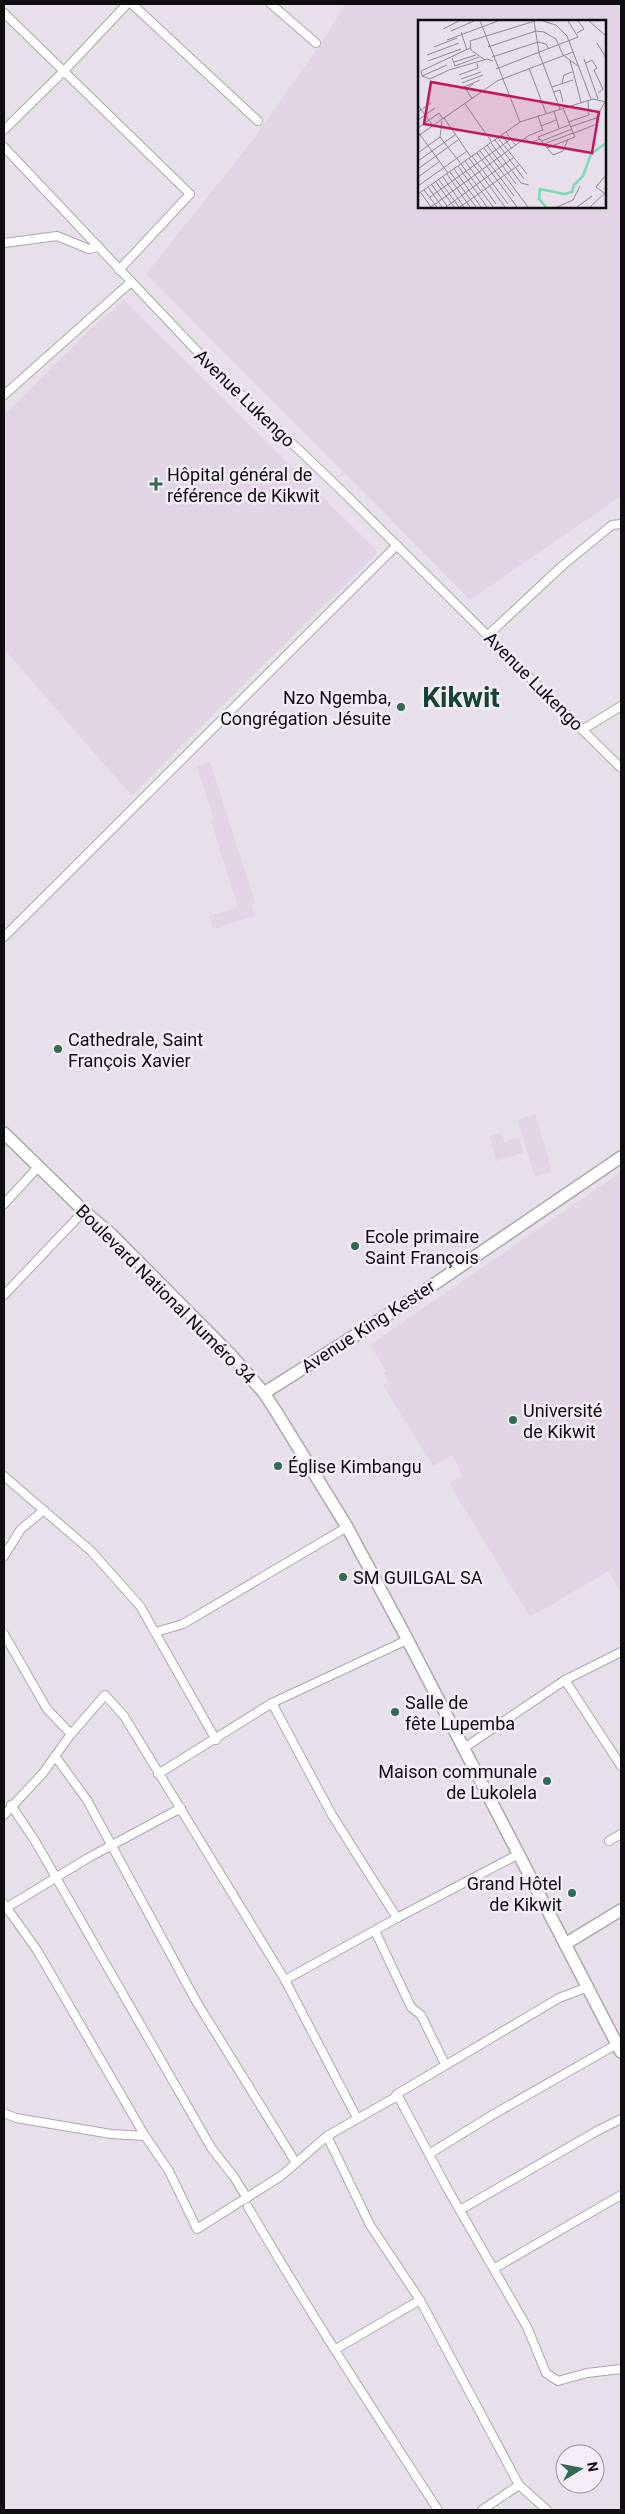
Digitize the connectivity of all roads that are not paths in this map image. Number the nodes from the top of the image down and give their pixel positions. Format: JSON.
{"nodes":[{"id":1,"x":128,"y":4,"type":"edge"},
{"id":2,"x":132,"y":4,"type":"edge"},
{"id":3,"x":270,"y":4,"type":"edge"},
{"id":4,"x":4,"y":13,"type":"edge"},
{"id":5,"x":316,"y":43,"type":"dead end"},
{"id":6,"x":63,"y":72,"type":"junction"},
{"id":7,"x":258,"y":121,"type":"dead end"},
{"id":8,"x":4,"y":130,"type":"edge"},
{"id":9,"x":4,"y":147,"type":"edge"},
{"id":10,"x":4,"y":244,"type":"edge"},
{"id":11,"x":97,"y":246,"type":"junction"},
{"id":12,"x":120,"y":270,"type":"junction"},
{"id":13,"x":131,"y":282,"type":"junction"},
{"id":14,"x":4,"y":395,"type":"edge"},
{"id":15,"x":621,"y":524,"type":"edge"},
{"id":16,"x":397,"y":546,"type":"junction"},
{"id":17,"x":488,"y":635,"type":"junction"},
{"id":18,"x":621,"y":706,"type":"edge"},
{"id":19,"x":582,"y":730,"type":"junction"},
{"id":20,"x":621,"y":768,"type":"edge"},
{"id":21,"x":4,"y":936,"type":"edge"},
{"id":22,"x":4,"y":1133,"type":"edge"},
{"id":23,"x":621,"y":1157,"type":"edge"},
{"id":24,"x":39,"y":1166,"type":"junction"},
{"id":25,"x":4,"y":1204,"type":"edge"},
{"id":26,"x":84,"y":1211,"type":"junction"},
{"id":27,"x":4,"y":1295,"type":"edge"},
{"id":28,"x":264,"y":1393,"type":"junction"},
{"id":29,"x":4,"y":1476,"type":"edge"},
{"id":30,"x":44,"y":1510,"type":"junction"},
{"id":31,"x":347,"y":1527,"type":"junction"},
{"id":32,"x":4,"y":1556,"type":"edge"},
{"id":33,"x":156,"y":1632,"type":"junction"},
{"id":34,"x":4,"y":1634,"type":"edge"},
{"id":35,"x":407,"y":1640,"type":"junction"},
{"id":36,"x":621,"y":1652,"type":"edge"},
{"id":37,"x":565,"y":1680,"type":"junction"},
{"id":38,"x":272,"y":1704,"type":"junction"},
{"id":39,"x":70,"y":1734,"type":"junction"},
{"id":40,"x":216,"y":1740,"type":"junction"},
{"id":41,"x":464,"y":1748,"type":"junction"},
{"id":42,"x":55,"y":1756,"type":"junction"},
{"id":43,"x":621,"y":1766,"type":"edge"},
{"id":44,"x":158,"y":1774,"type":"junction"},
{"id":45,"x":11,"y":1805,"type":"junction"},
{"id":46,"x":181,"y":1808,"type":"junction"},
{"id":47,"x":4,"y":1815,"type":"edge"},
{"id":48,"x":621,"y":1834,"type":"edge"},
{"id":49,"x":608,"y":1841,"type":"dead end"},
{"id":50,"x":111,"y":1846,"type":"junction"},
{"id":51,"x":518,"y":1855,"type":"junction"},
{"id":52,"x":56,"y":1878,"type":"junction"},
{"id":53,"x":5,"y":1906,"type":"edge"},
{"id":54,"x":621,"y":1910,"type":"edge"},
{"id":55,"x":397,"y":1918,"type":"junction"},
{"id":56,"x":375,"y":1931,"type":"junction"},
{"id":57,"x":564,"y":1944,"type":"junction"},
{"id":58,"x":285,"y":1980,"type":"junction"},
{"id":59,"x":588,"y":1987,"type":"junction"},
{"id":60,"x":619,"y":2048,"type":"edge"},
{"id":61,"x":445,"y":2064,"type":"junction"},
{"id":62,"x":397,"y":2094,"type":"junction"},
{"id":63,"x":4,"y":2113,"type":"edge"},
{"id":64,"x":357,"y":2118,"type":"junction"},
{"id":65,"x":621,"y":2119,"type":"edge"},
{"id":66,"x":145,"y":2136,"type":"junction"},
{"id":67,"x":327,"y":2136,"type":"junction"},
{"id":68,"x":428,"y":2154,"type":"junction"},
{"id":69,"x":296,"y":2163,"type":"junction"},
{"id":70,"x":621,"y":2195,"type":"edge"},
{"id":71,"x":247,"y":2198,"type":"junction"},
{"id":72,"x":248,"y":2207,"type":"dead end"},
{"id":73,"x":460,"y":2210,"type":"junction"},
{"id":74,"x":494,"y":2268,"type":"junction"},
{"id":75,"x":420,"y":2300,"type":"junction"},
{"id":76,"x":336,"y":2349,"type":"junction"},
{"id":77,"x":621,"y":2369,"type":"edge"},
{"id":78,"x":519,"y":2485,"type":"junction"},
{"id":79,"x":438,"y":2510,"type":"edge"},
{"id":80,"x":482,"y":2510,"type":"edge"},
{"id":81,"x":547,"y":2510,"type":"edge"}],
"edges":[{"from":1,"to":6,"type":"street"},
{"from":2,"to":7,"type":"street"},
{"from":3,"to":5,"type":"street"},
{"from":4,"to":6,"type":"street"},
{"from":6,"to":8,"type":"street"},
{"from":6,"to":12,"type":"street"},
{"from":9,"to":11,"type":"street","name":"Avenue Lukengo"},
{"from":10,"to":11,"type":"street"},
{"from":11,"to":12,"type":"street","name":"Avenue Lukengo"},
{"from":12,"to":13,"type":"street","name":"Avenue Lukengo"},
{"from":13,"to":14,"type":"street"},
{"from":13,"to":16,"type":"street","name":"Avenue Lukengo"},
{"from":15,"to":17,"type":"street"},
{"from":16,"to":17,"type":"street","name":"Avenue Lukengo"},
{"from":16,"to":21,"type":"street"},
{"from":17,"to":19,"type":"street","name":"Avenue Lukengo"},
{"from":18,"to":19,"type":"street"},
{"from":19,"to":20,"type":"street","name":"Avenue Lukengo"},
{"from":22,"to":24,"type":"main road","name":"Boulevard National Numéro 34"},
{"from":23,"to":28,"type":"main road","name":"Avenue King Kester"},
{"from":24,"to":25,"type":"street"},
{"from":24,"to":26,"type":"main road","name":"Boulevard National Numéro 34"},
{"from":26,"to":27,"type":"street"},
{"from":26,"to":28,"type":"main road","name":"Boulevard National Numéro 34"},
{"from":28,"to":31,"type":"main road","name":"Boulevard National Numéro 34"},
{"from":29,"to":30,"type":"street"},
{"from":30,"to":32,"type":"street"},
{"from":30,"to":33,"type":"street"},
{"from":31,"to":33,"type":"street"},
{"from":31,"to":35,"type":"main road","name":"Boulevard National Numéro 34"},
{"from":33,"to":40,"type":"street"},
{"from":34,"to":39,"type":"street"},
{"from":35,"to":38,"type":"street"},
{"from":35,"to":41,"type":"main road","name":"Boulevard National Numéro 34"},
{"from":36,"to":37,"type":"street"},
{"from":37,"to":41,"type":"street"},
{"from":37,"to":43,"type":"street"},
{"from":38,"to":40,"type":"street"},
{"from":38,"to":55,"type":"street"},
{"from":39,"to":42,"type":"street"},
{"from":39,"to":44,"type":"street"},
{"from":40,"to":44,"type":"street"},
{"from":41,"to":51,"type":"main road","name":"Boulevard National Numéro 34"},
{"from":42,"to":45,"type":"street"},
{"from":42,"to":50,"type":"street"},
{"from":44,"to":46,"type":"street"},
{"from":45,"to":47,"type":"street"},
{"from":45,"to":52,"type":"street"},
{"from":46,"to":50,"type":"street"},
{"from":46,"to":58,"type":"street"},
{"from":48,"to":49,"type":"street"},
{"from":50,"to":52,"type":"street"},
{"from":50,"to":69,"type":"street"},
{"from":51,"to":55,"type":"street"},
{"from":51,"to":57,"type":"main road","name":"Boulevard National Numéro 34"},
{"from":52,"to":53,"type":"street"},
{"from":52,"to":71,"type":"street"},
{"from":53,"to":66,"type":"street"},
{"from":54,"to":57,"type":"main road"},
{"from":55,"to":56,"type":"street"},
{"from":56,"to":58,"type":"street"},
{"from":56,"to":61,"type":"street"},
{"from":57,"to":59,"type":"main road","name":"Boulevard National Numéro 34"},
{"from":58,"to":64,"type":"street"},
{"from":59,"to":60,"type":"main road","name":"Boulevard National Numéro 34"},
{"from":59,"to":61,"type":"street"},
{"from":60,"to":68,"type":"street"},
{"from":61,"to":62,"type":"street"},
{"from":62,"to":64,"type":"street"},
{"from":62,"to":68,"type":"street"},
{"from":63,"to":66,"type":"street"},
{"from":64,"to":67,"type":"street"},
{"from":65,"to":73,"type":"street"},
{"from":66,"to":71,"type":"street"},
{"from":67,"to":69,"type":"street"},
{"from":67,"to":75,"type":"street"},
{"from":68,"to":73,"type":"street"},
{"from":69,"to":71,"type":"street"},
{"from":70,"to":74,"type":"street"},
{"from":72,"to":76,"type":"street"},
{"from":73,"to":74,"type":"street"},
{"from":74,"to":77,"type":"street"},
{"from":75,"to":76,"type":"street"},
{"from":75,"to":78,"type":"street"},
{"from":76,"to":79,"type":"street"},
{"from":78,"to":80,"type":"street"},
{"from":78,"to":81,"type":"street"}]}
